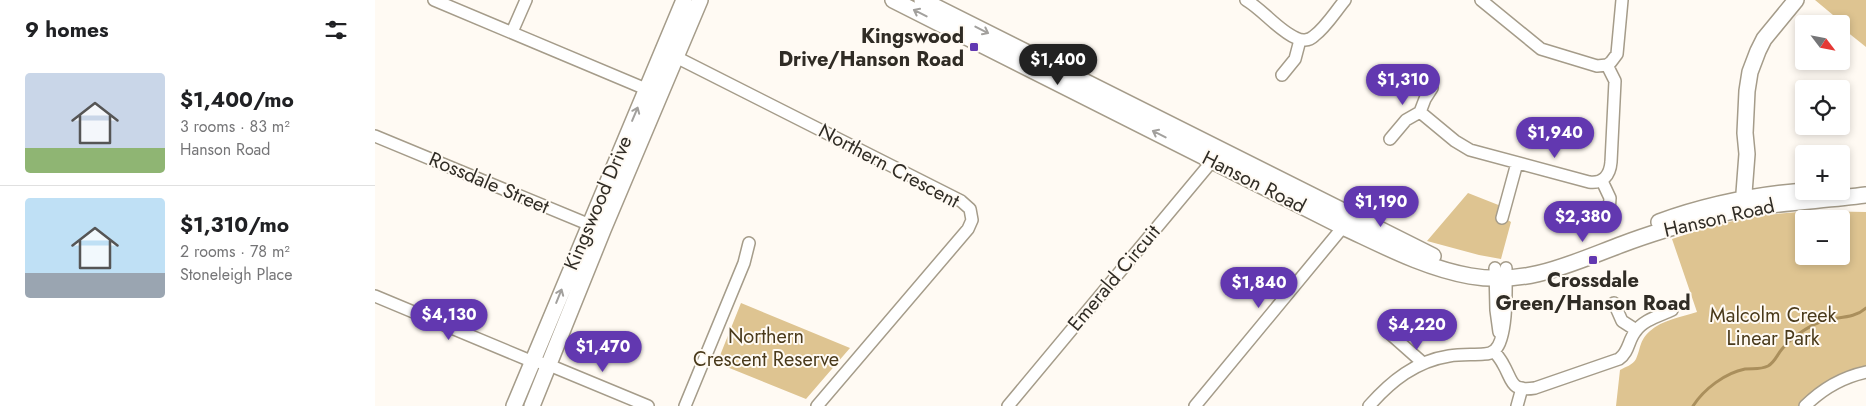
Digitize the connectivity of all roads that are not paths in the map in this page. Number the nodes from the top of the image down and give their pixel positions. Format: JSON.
{"nodes":[{"id":1,"x":433,"y":0,"type":"edge"},
{"id":2,"x":525,"y":0,"type":"edge"},
{"id":3,"x":684,"y":0,"type":"edge"},
{"id":4,"x":700,"y":0,"type":"edge"},
{"id":5,"x":893,"y":0,"type":"edge"},
{"id":6,"x":922,"y":0,"type":"edge"},
{"id":7,"x":1245,"y":0,"type":"edge"},
{"id":8,"x":1345,"y":0,"type":"edge"},
{"id":9,"x":1481,"y":0,"type":"edge"},
{"id":10,"x":1622,"y":0,"type":"edge"},
{"id":11,"x":1796,"y":0,"type":"edge"},
{"id":12,"x":512,"y":32,"type":"junction"},
{"id":13,"x":1300,"y":40,"type":"junction"},
{"id":14,"x":662,"y":51,"type":"junction"},
{"id":15,"x":677,"y":57,"type":"junction"},
{"id":16,"x":1607,"y":65,"type":"junction"},
{"id":17,"x":1282,"y":75,"type":"dead end"},
{"id":18,"x":1432,"y":88,"type":"dead end"},
{"id":19,"x":646,"y":89,"type":"junction"},
{"id":20,"x":660,"y":95,"type":"junction"},
{"id":21,"x":1420,"y":112,"type":"junction"},
{"id":22,"x":1745,"y":133,"type":"junction"},
{"id":23,"x":375,"y":136,"type":"edge"},
{"id":24,"x":1390,"y":139,"type":"dead end"},
{"id":25,"x":1214,"y":154,"type":"junction"},
{"id":26,"x":1517,"y":163,"type":"junction"},
{"id":27,"x":1746,"y":174,"type":"junction"},
{"id":28,"x":1602,"y":181,"type":"junction"},
{"id":29,"x":1795,"y":191,"type":"edge"},
{"id":30,"x":1850,"y":192,"type":"edge"},
{"id":31,"x":1761,"y":195,"type":"junction"},
{"id":32,"x":1866,"y":195,"type":"edge"},
{"id":33,"x":1739,"y":204,"type":"junction"},
{"id":34,"x":1609,"y":212,"type":"dead end"},
{"id":35,"x":1502,"y":218,"type":"dead end"},
{"id":36,"x":1348,"y":222,"type":"junction"},
{"id":37,"x":588,"y":225,"type":"junction"},
{"id":38,"x":603,"y":230,"type":"junction"},
{"id":39,"x":749,"y":243,"type":"dead end"},
{"id":40,"x":1500,"y":273,"type":"junction"},
{"id":41,"x":375,"y":296,"type":"edge"},
{"id":42,"x":1614,"y":303,"type":"dead end"},
{"id":43,"x":1672,"y":310,"type":"dead end"},
{"id":44,"x":1636,"y":330,"type":"junction"},
{"id":45,"x":1389,"y":332,"type":"dead end"},
{"id":46,"x":1494,"y":351,"type":"junction"},
{"id":47,"x":532,"y":361,"type":"junction"},
{"id":48,"x":1423,"y":363,"type":"junction"},
{"id":49,"x":549,"y":365,"type":"junction"},
{"id":50,"x":1866,"y":372,"type":"edge"},
{"id":51,"x":1522,"y":388,"type":"junction"},
{"id":52,"x":514,"y":406,"type":"edge"},
{"id":53,"x":532,"y":406,"type":"edge"},
{"id":54,"x":648,"y":406,"type":"edge"},
{"id":55,"x":685,"y":406,"type":"edge"},
{"id":56,"x":817,"y":406,"type":"edge"},
{"id":57,"x":1008,"y":406,"type":"edge"},
{"id":58,"x":1195,"y":406,"type":"edge"},
{"id":59,"x":1369,"y":406,"type":"edge"},
{"id":60,"x":1517,"y":406,"type":"edge"},
{"id":61,"x":1805,"y":406,"type":"edge"}],
"edges":[{"from":1,"to":12,"type":"street"},
{"from":2,"to":12,"type":"street"},
{"from":3,"to":14,"type":"street","name":"Kingswood Drive"},
{"from":4,"to":15,"type":"street","name":"Kingswood Drive"},
{"from":25,"to":5,"type":"street","name":"Hanson Road","one_way":true},
{"from":6,"to":25,"type":"street","name":"Hanson Road","one_way":true},
{"from":7,"to":13,"type":"street"},
{"from":8,"to":13,"type":"street"},
{"from":9,"to":16,"type":"street"},
{"from":10,"to":16,"type":"street"},
{"from":11,"to":22,"type":"street"},
{"from":12,"to":19,"type":"street"},
{"from":13,"to":17,"type":"street"},
{"from":14,"to":15,"type":"street","name":"Northern Crescent"},
{"from":14,"to":19,"type":"street","name":"Kingswood Drive"},
{"from":15,"to":20,"type":"street","name":"Kingswood Drive"},
{"from":15,"to":56,"type":"street","name":"Northern Crescent"},
{"from":16,"to":28,"type":"street"},
{"from":18,"to":21,"type":"street"},
{"from":19,"to":20,"type":"street"},
{"from":37,"to":19,"type":"street","name":"Kingswood Drive","one_way":true},
{"from":20,"to":38,"type":"street","name":"Kingswood Drive"},
{"from":21,"to":24,"type":"street"},
{"from":21,"to":26,"type":"street"},
{"from":22,"to":27,"type":"street"},
{"from":22,"to":33,"type":"street"},
{"from":23,"to":37,"type":"street","name":"Rossdale Street"},
{"from":25,"to":36,"type":"street","name":"Hanson Road"},
{"from":25,"to":57,"type":"street","name":"Emerald Circuit"},
{"from":26,"to":28,"type":"street"},
{"from":26,"to":35,"type":"street"},
{"from":27,"to":31,"type":"street"},
{"from":27,"to":33,"type":"street"},
{"from":28,"to":34,"type":"street"},
{"from":29,"to":31,"type":"street","name":"Hanson Road"},
{"from":30,"to":32,"type":"street","name":"Hanson Road"},
{"from":31,"to":33,"type":"street","name":"Hanson Road"},
{"from":32,"to":33,"type":"street","name":"Hanson Road"},
{"from":33,"to":40,"type":"street","name":"Hanson Road"},
{"from":36,"to":40,"type":"street","name":"Hanson Road"},
{"from":36,"to":58,"type":"street"},
{"from":37,"to":38,"type":"street","name":"Rossdale Street"},
{"from":47,"to":37,"type":"street","name":"Kingswood Drive","one_way":true},
{"from":38,"to":49,"type":"street","name":"Kingswood Drive"},
{"from":39,"to":55,"type":"street"},
{"from":40,"to":46,"type":"street"},
{"from":41,"to":47,"type":"street"},
{"from":42,"to":44,"type":"street"},
{"from":43,"to":44,"type":"street"},
{"from":44,"to":51,"type":"street"},
{"from":45,"to":48,"type":"street"},
{"from":46,"to":48,"type":"street"},
{"from":46,"to":51,"type":"street"},
{"from":47,"to":49,"type":"street"},
{"from":47,"to":52,"type":"street","name":"Kingswood Drive"},
{"from":48,"to":59,"type":"street"},
{"from":49,"to":53,"type":"street","name":"Kingswood Drive"},
{"from":49,"to":54,"type":"street"},
{"from":50,"to":61,"type":"street"},
{"from":51,"to":60,"type":"street"}]}
